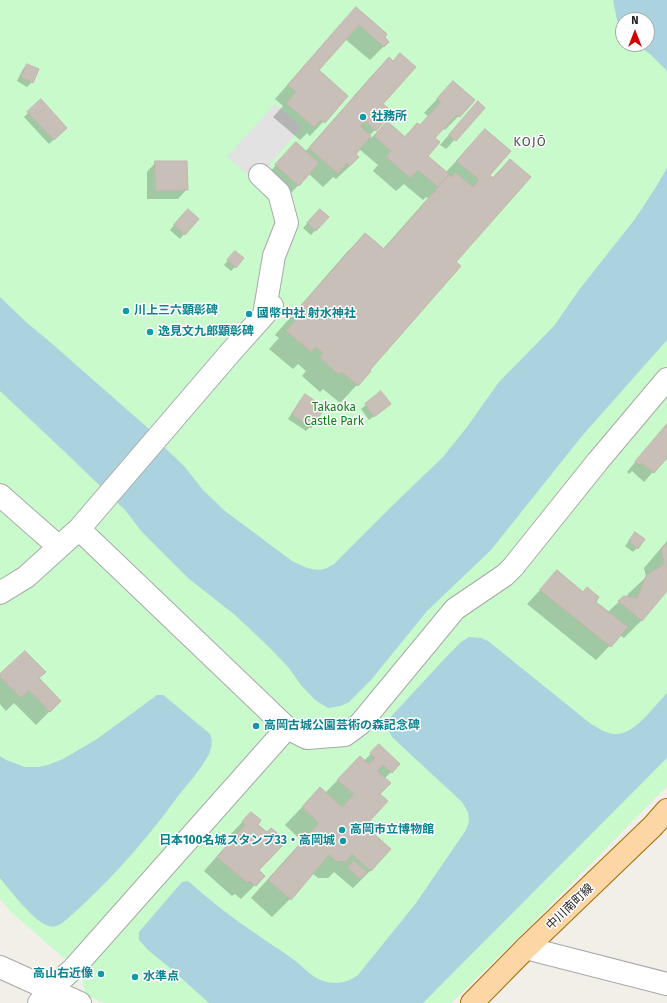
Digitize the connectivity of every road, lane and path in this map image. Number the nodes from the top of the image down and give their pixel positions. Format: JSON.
{"nodes":[{"id":1,"x":260,"y":175,"type":"dead end"},
{"id":2,"x":667,"y":380,"type":"edge"},
{"id":3,"x":0,"y":495,"type":"edge"},
{"id":4,"x":78,"y":529,"type":"junction"},
{"id":5,"x":59,"y":547,"type":"junction"},
{"id":6,"x":0,"y":593,"type":"edge"},
{"id":7,"x":287,"y":728,"type":"junction"},
{"id":8,"x":662,"y":822,"type":"edge"},
{"id":9,"x":526,"y":948,"type":"junction"},
{"id":10,"x":0,"y":967,"type":"edge"},
{"id":11,"x":667,"y":984,"type":"edge"},
{"id":12,"x":45,"y":996,"type":"edge"},
{"id":13,"x":80,"y":1003,"type":"edge"},
{"id":14,"x":472,"y":1003,"type":"edge"}],
"edges":[{"from":1,"to":4,"type":"street"},
{"from":2,"to":7,"type":"street"},
{"from":3,"to":5,"type":"street"},
{"from":4,"to":5,"type":"street"},
{"from":4,"to":7,"type":"street"},
{"from":5,"to":6,"type":"street"},
{"from":7,"to":12,"type":"street"},
{"from":8,"to":9,"type":"main road","name":"中川南町線"},
{"from":9,"to":11,"type":"street"},
{"from":9,"to":14,"type":"main road","name":"中川南町線"},
{"from":10,"to":12,"type":"street"},
{"from":12,"to":13,"type":"street"}]}
